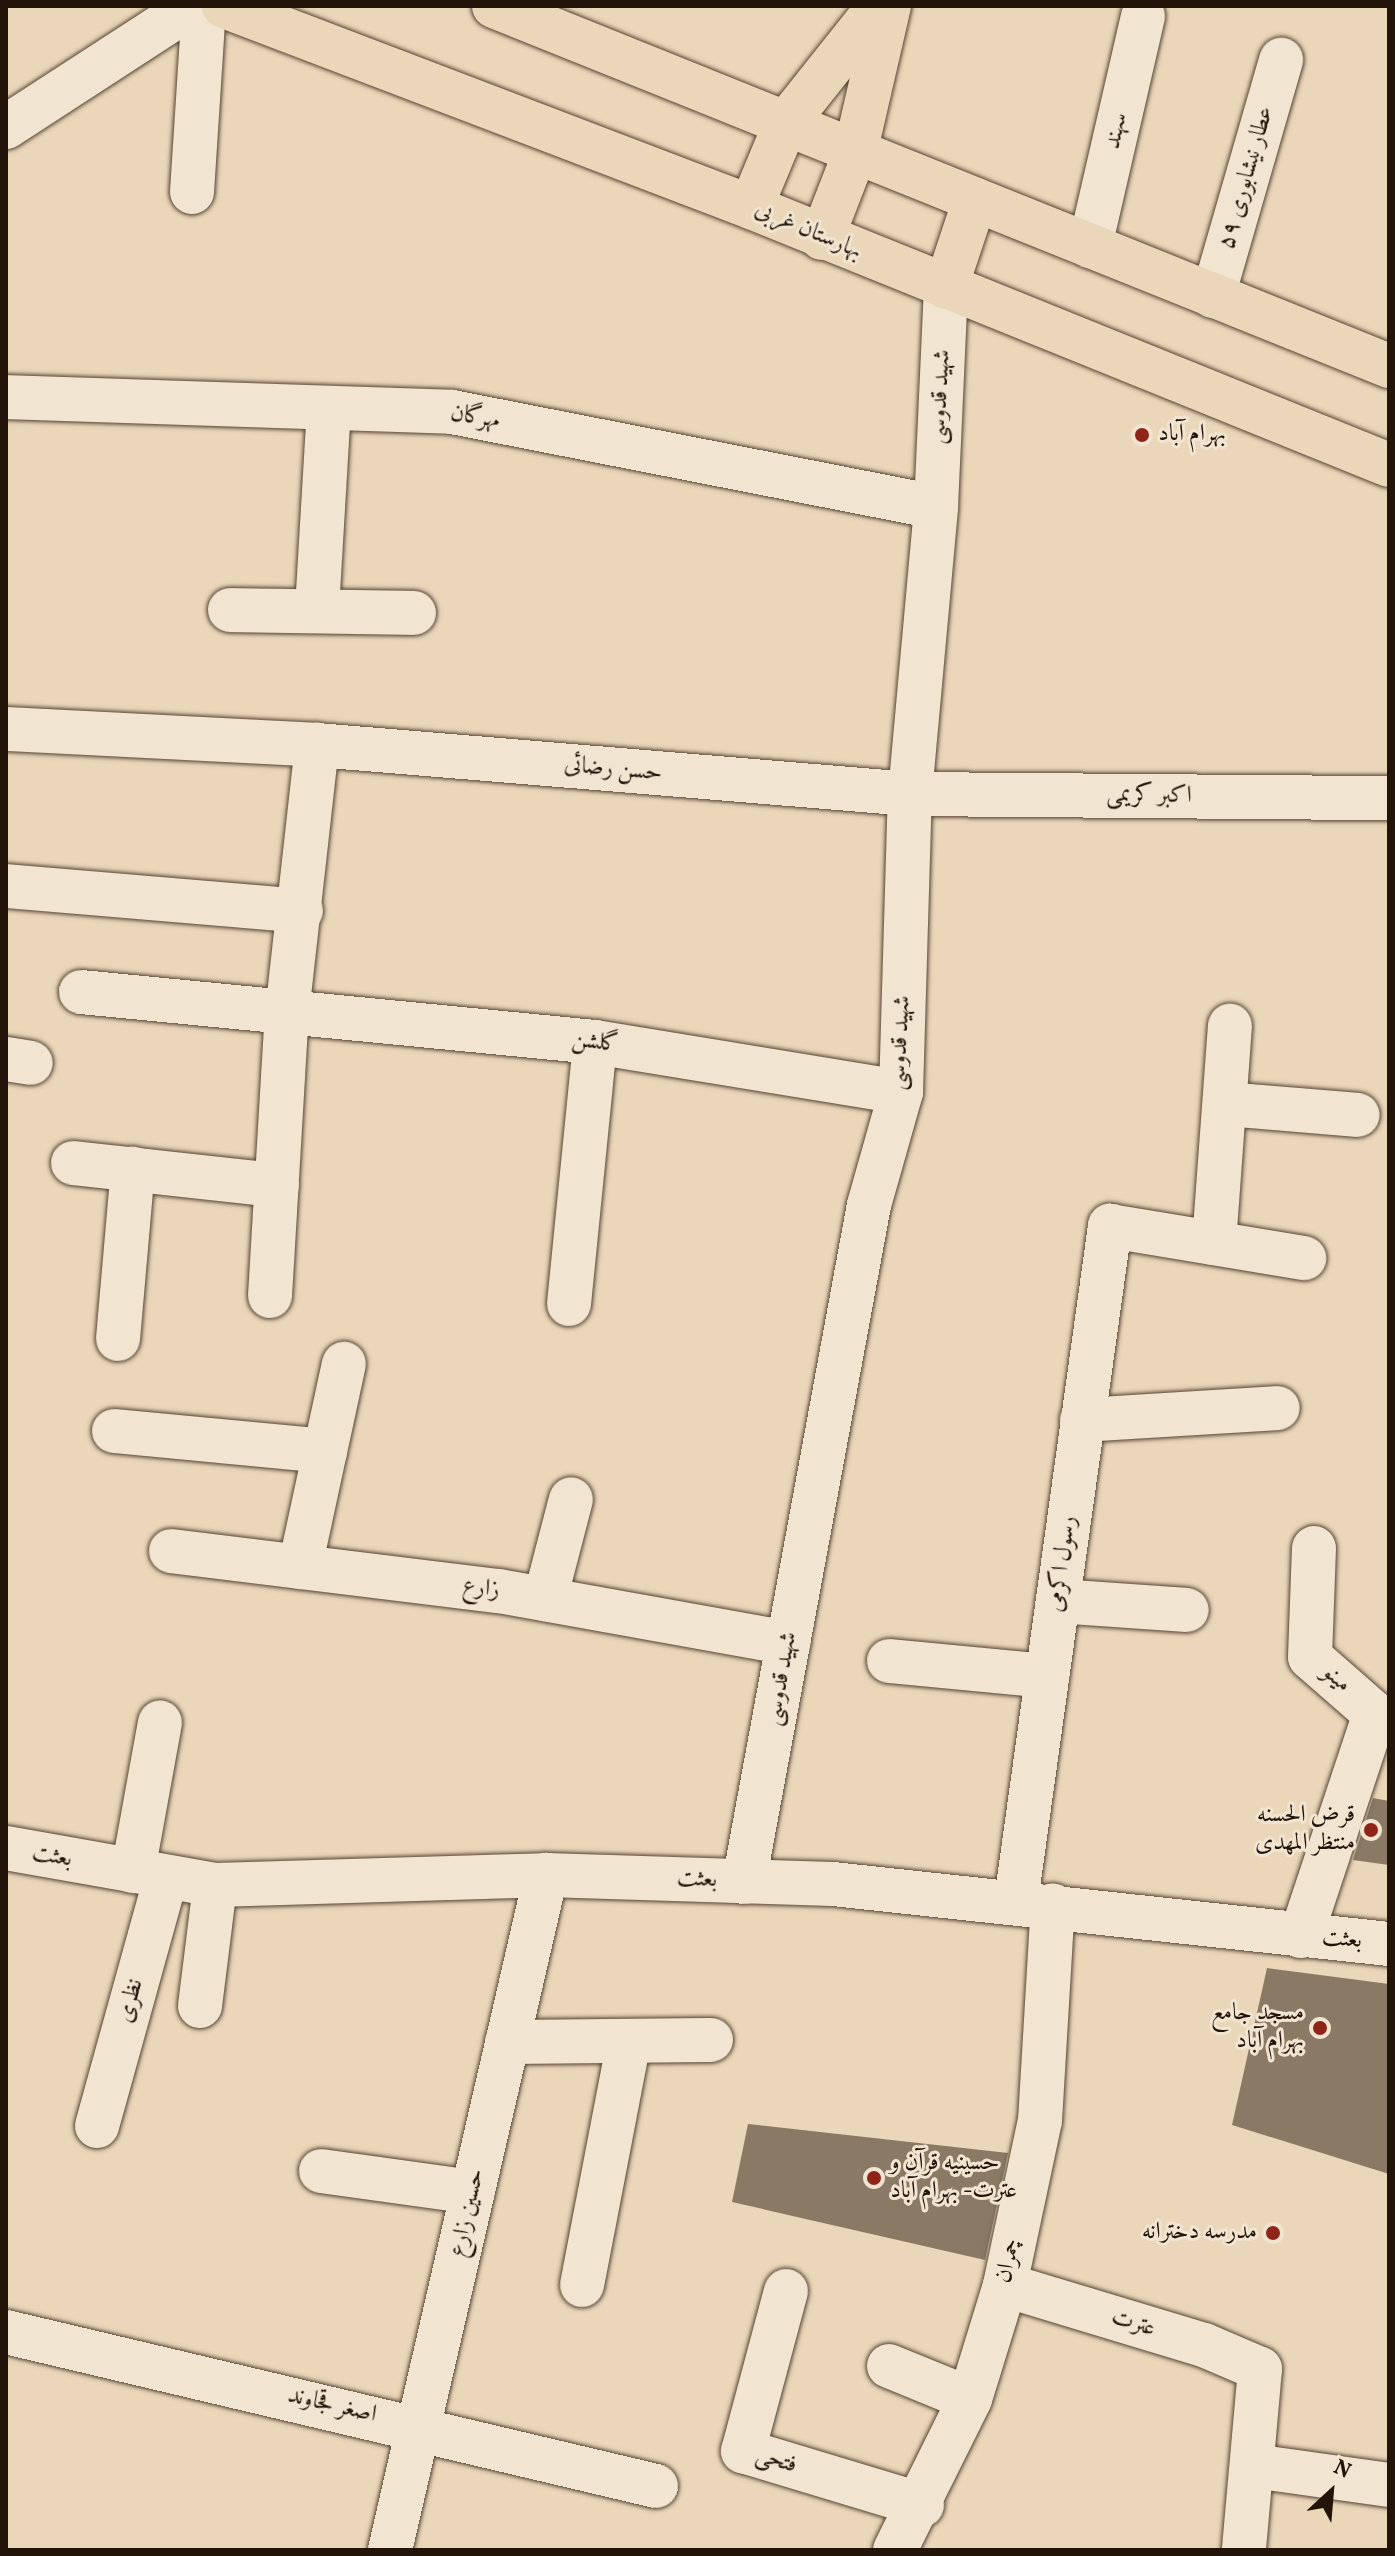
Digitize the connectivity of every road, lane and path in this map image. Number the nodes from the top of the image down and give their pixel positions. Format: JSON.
{"nodes":[{"id":1,"x":192,"y":6,"type":"edge"},
{"id":2,"x":204,"y":6,"type":"edge"},
{"id":3,"x":224,"y":6,"type":"edge"},
{"id":4,"x":494,"y":6,"type":"edge"},
{"id":5,"x":879,"y":6,"type":"edge"},
{"id":6,"x":889,"y":6,"type":"edge"},
{"id":7,"x":1143,"y":16,"type":"dead end"},
{"id":8,"x":1281,"y":60,"type":"dead end"},
{"id":9,"x":786,"y":123,"type":"junction"},
{"id":10,"x":6,"y":127,"type":"edge"},
{"id":11,"x":855,"y":153,"type":"junction"},
{"id":12,"x":192,"y":192,"type":"dead end"},
{"id":13,"x":975,"y":200,"type":"junction"},
{"id":14,"x":751,"y":207,"type":"junction"},
{"id":15,"x":822,"y":238,"type":"junction"},
{"id":16,"x":1090,"y":246,"type":"junction"},
{"id":17,"x":946,"y":287,"type":"junction"},
{"id":18,"x":1213,"y":296,"type":"junction"},
{"id":19,"x":1389,"y":366,"type":"edge"},
{"id":20,"x":6,"y":397,"type":"edge"},
{"id":21,"x":329,"y":408,"type":"junction"},
{"id":22,"x":1389,"y":465,"type":"edge"},
{"id":23,"x":936,"y":507,"type":"junction"},
{"id":24,"x":317,"y":609,"type":"junction"},
{"id":25,"x":230,"y":610,"type":"dead end"},
{"id":26,"x":414,"y":613,"type":"dead end"},
{"id":27,"x":6,"y":729,"type":"edge"},
{"id":28,"x":317,"y":745,"type":"junction"},
{"id":29,"x":910,"y":794,"type":"junction"},
{"id":30,"x":1389,"y":798,"type":"edge"},
{"id":31,"x":6,"y":886,"type":"edge"},
{"id":32,"x":301,"y":911,"type":"junction"},
{"id":33,"x":81,"y":992,"type":"dead end"},
{"id":34,"x":287,"y":1013,"type":"junction"},
{"id":35,"x":1230,"y":1026,"type":"dead end"},
{"id":36,"x":595,"y":1042,"type":"junction"},
{"id":37,"x":901,"y":1092,"type":"junction"},
{"id":38,"x":1225,"y":1104,"type":"junction"},
{"id":39,"x":1358,"y":1115,"type":"dead end"},
{"id":40,"x":73,"y":1163,"type":"dead end"},
{"id":41,"x":133,"y":1169,"type":"junction"},
{"id":42,"x":277,"y":1185,"type":"junction"},
{"id":43,"x":1214,"y":1243,"type":"junction"},
{"id":44,"x":1304,"y":1258,"type":"dead end"},
{"id":45,"x":270,"y":1296,"type":"dead end"},
{"id":46,"x":569,"y":1304,"type":"dead end"},
{"id":47,"x":118,"y":1339,"type":"dead end"},
{"id":48,"x":344,"y":1364,"type":"dead end"},
{"id":49,"x":1278,"y":1408,"type":"dead end"},
{"id":50,"x":1082,"y":1420,"type":"junction"},
{"id":51,"x":114,"y":1431,"type":"dead end"},
{"id":52,"x":325,"y":1451,"type":"junction"},
{"id":53,"x":571,"y":1499,"type":"dead end"},
{"id":54,"x":1314,"y":1548,"type":"dead end"},
{"id":55,"x":171,"y":1551,"type":"dead end"},
{"id":56,"x":300,"y":1567,"type":"junction"},
{"id":57,"x":545,"y":1599,"type":"junction"},
{"id":58,"x":1058,"y":1601,"type":"junction"},
{"id":59,"x":1187,"y":1610,"type":"dead end"},
{"id":60,"x":788,"y":1643,"type":"junction"},
{"id":61,"x":889,"y":1661,"type":"dead end"},
{"id":62,"x":1047,"y":1676,"type":"junction"},
{"id":63,"x":160,"y":1722,"type":"dead end"},
{"id":64,"x":6,"y":1848,"type":"edge"},
{"id":65,"x":149,"y":1874,"type":"junction"},
{"id":66,"x":546,"y":1875,"type":"junction"},
{"id":67,"x":744,"y":1882,"type":"junction"},
{"id":68,"x":215,"y":1885,"type":"junction"},
{"id":69,"x":1034,"y":1903,"type":"junction"},
{"id":70,"x":1301,"y":1936,"type":"junction"},
{"id":71,"x":1389,"y":1944,"type":"edge"},
{"id":72,"x":200,"y":2006,"type":"dead end"},
{"id":73,"x":711,"y":2040,"type":"dead end"},
{"id":74,"x":629,"y":2041,"type":"junction"},
{"id":75,"x":507,"y":2042,"type":"junction"},
{"id":76,"x":97,"y":2126,"type":"dead end"},
{"id":77,"x":321,"y":2171,"type":"dead end"},
{"id":78,"x":473,"y":2192,"type":"junction"},
{"id":79,"x":582,"y":2285,"type":"dead end"},
{"id":80,"x":1005,"y":2285,"type":"junction"},
{"id":81,"x":786,"y":2291,"type":"dead end"},
{"id":82,"x":6,"y":2332,"type":"edge"},
{"id":83,"x":889,"y":2366,"type":"dead end"},
{"id":84,"x":970,"y":2399,"type":"junction"},
{"id":85,"x":419,"y":2426,"type":"junction"},
{"id":86,"x":1254,"y":2466,"type":"junction"},
{"id":87,"x":1389,"y":2485,"type":"edge"},
{"id":88,"x":656,"y":2486,"type":"dead end"},
{"id":89,"x":922,"y":2505,"type":"junction"},
{"id":90,"x":390,"y":2550,"type":"edge"},
{"id":91,"x":895,"y":2550,"type":"edge"},
{"id":92,"x":1244,"y":2550,"type":"edge"}],
"edges":[{"from":1,"to":10,"type":"street"},
{"from":2,"to":12,"type":"street"},
{"from":3,"to":14,"type":"main road","name":"بهارستان غربی"},
{"from":4,"to":9,"type":"main road"},
{"from":5,"to":9,"type":"main road"},
{"from":6,"to":11,"type":"main road"},
{"from":7,"to":16,"type":"street","name":"سهند"},
{"from":8,"to":18,"type":"street","name":"عطار نیشابوری ۵۹"},
{"from":9,"to":11,"type":"main road"},
{"from":9,"to":14,"type":"main road"},
{"from":11,"to":13,"type":"main road"},
{"from":11,"to":15,"type":"main road"},
{"from":13,"to":16,"type":"main road"},
{"from":13,"to":17,"type":"main road"},
{"from":14,"to":15,"type":"main road","name":"بهارستان غربی"},
{"from":15,"to":17,"type":"main road","name":"بهارستان غربی"},
{"from":16,"to":18,"type":"main road"},
{"from":17,"to":22,"type":"main road","name":"بهارستان غربی"},
{"from":17,"to":23,"type":"street","name":"شهید قدوسی"},
{"from":18,"to":19,"type":"main road"},
{"from":20,"to":21,"type":"street","name":"مهرگان"},
{"from":21,"to":23,"type":"street","name":"مهرگان"},
{"from":21,"to":24,"type":"street"},
{"from":23,"to":29,"type":"street","name":"شهید قدوسی"},
{"from":24,"to":25,"type":"street"},
{"from":24,"to":26,"type":"street"},
{"from":27,"to":28,"type":"street","name":"حسن رضائی"},
{"from":28,"to":29,"type":"street","name":"حسن رضائی"},
{"from":28,"to":32,"type":"street"},
{"from":29,"to":30,"type":"street","name":"اکبر کریمی"},
{"from":29,"to":37,"type":"street","name":"شهید قدوسی"},
{"from":31,"to":32,"type":"street"},
{"from":32,"to":34,"type":"street"},
{"from":33,"to":34,"type":"street","name":"گلشن"},
{"from":34,"to":36,"type":"street","name":"گلشن"},
{"from":34,"to":42,"type":"street"},
{"from":35,"to":38,"type":"street"},
{"from":36,"to":37,"type":"street","name":"گلشن"},
{"from":36,"to":46,"type":"street"},
{"from":37,"to":60,"type":"street","name":"شهید قدوسی"},
{"from":38,"to":39,"type":"street"},
{"from":38,"to":43,"type":"street"},
{"from":40,"to":41,"type":"street"},
{"from":41,"to":42,"type":"street"},
{"from":41,"to":47,"type":"street"},
{"from":42,"to":45,"type":"street"},
{"from":43,"to":44,"type":"street"},
{"from":43,"to":50,"type":"street","name":"رسول اکرمی"},
{"from":48,"to":52,"type":"street"},
{"from":49,"to":50,"type":"street"},
{"from":50,"to":58,"type":"street","name":"رسول اکرمی"},
{"from":51,"to":52,"type":"street"},
{"from":52,"to":56,"type":"street"},
{"from":53,"to":57,"type":"street"},
{"from":54,"to":70,"type":"street","name":"مینو"},
{"from":55,"to":56,"type":"street","name":"زارع"},
{"from":56,"to":57,"type":"street","name":"زارع"},
{"from":57,"to":60,"type":"street","name":"زارع"},
{"from":58,"to":59,"type":"street"},
{"from":58,"to":62,"type":"street","name":"رسول اکرمی"},
{"from":60,"to":67,"type":"street","name":"شهید قدوسی"},
{"from":61,"to":62,"type":"street"},
{"from":62,"to":69,"type":"street","name":"رسول اکرمی"},
{"from":63,"to":65,"type":"street","name":"نظری"},
{"from":64,"to":65,"type":"street","name":"بعثت"},
{"from":65,"to":68,"type":"street","name":"بعثت"},
{"from":65,"to":76,"type":"street","name":"نظری"},
{"from":66,"to":67,"type":"street","name":"بعثت"},
{"from":66,"to":68,"type":"street","name":"بعثت"},
{"from":66,"to":75,"type":"street","name":"حسین زارع"},
{"from":67,"to":69,"type":"street","name":"بعثت"},
{"from":68,"to":72,"type":"street"},
{"from":69,"to":70,"type":"street","name":"بعثت"},
{"from":69,"to":80,"type":"street","name":"چمران"},
{"from":70,"to":71,"type":"street","name":"بعثت"},
{"from":73,"to":74,"type":"street"},
{"from":74,"to":75,"type":"street"},
{"from":74,"to":79,"type":"street"},
{"from":75,"to":78,"type":"street","name":"حسین زارع"},
{"from":77,"to":78,"type":"street"},
{"from":78,"to":85,"type":"street","name":"حسین زارع"},
{"from":80,"to":84,"type":"street","name":"چمران"},
{"from":80,"to":86,"type":"street","name":"عترت"},
{"from":81,"to":89,"type":"street","name":"فتحی"},
{"from":82,"to":85,"type":"street","name":"اصغر قجاوند"},
{"from":83,"to":84,"type":"street"},
{"from":84,"to":89,"type":"street","name":"چمران"},
{"from":85,"to":88,"type":"street","name":"اصغر قجاوند"},
{"from":85,"to":90,"type":"street","name":"حسین زارع"},
{"from":86,"to":87,"type":"street"},
{"from":86,"to":92,"type":"street"},
{"from":89,"to":91,"type":"street","name":"چمران"}]}
